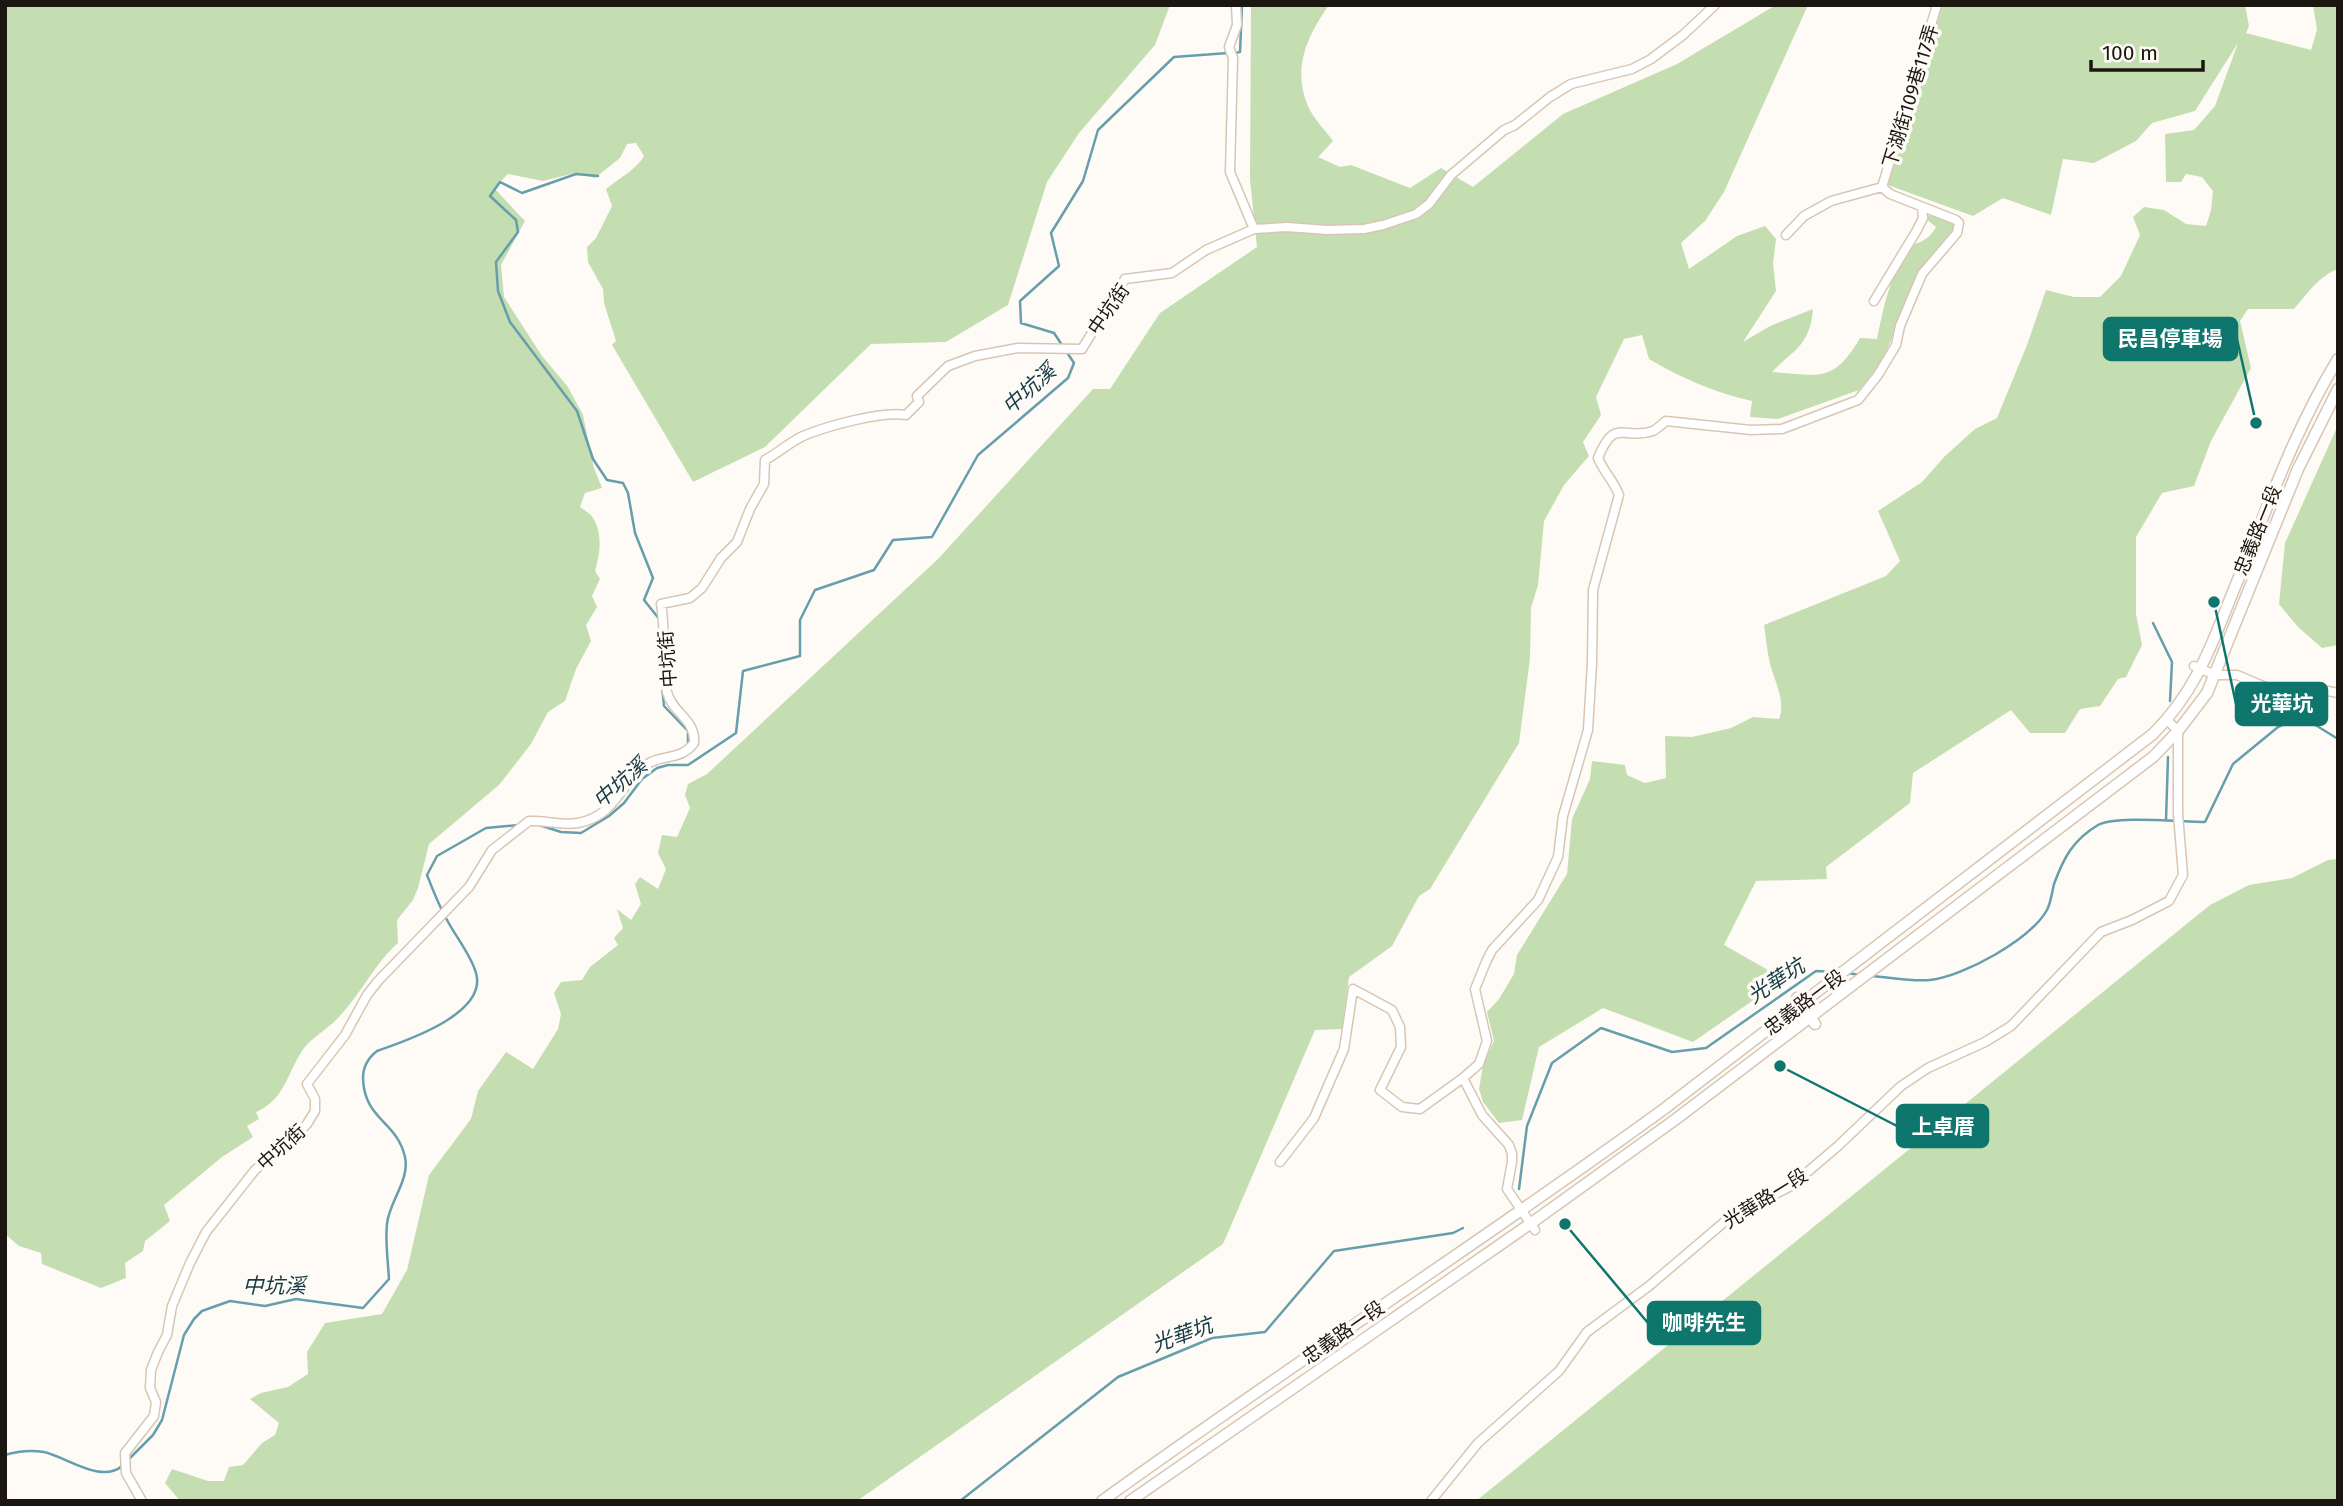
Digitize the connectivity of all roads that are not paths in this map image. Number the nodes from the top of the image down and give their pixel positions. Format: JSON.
{"nodes":[{"id":1,"x":1236,"y":5,"type":"edge"},
{"id":2,"x":1715,"y":5,"type":"edge"},
{"id":3,"x":1937,"y":5,"type":"edge"},
{"id":4,"x":1882,"y":187,"type":"junction"},
{"id":5,"x":1922,"y":208,"type":"junction"},
{"id":6,"x":1254,"y":229,"type":"junction"},
{"id":7,"x":1786,"y":236,"type":"dead end"},
{"id":8,"x":1874,"y":301,"type":"dead end"},
{"id":9,"x":2334,"y":364,"type":"edge"},
{"id":10,"x":2338,"y":389,"type":"edge"},
{"id":11,"x":2198,"y":667,"type":"junction"},
{"id":12,"x":2216,"y":675,"type":"junction"},
{"id":13,"x":2338,"y":693,"type":"edge"},
{"id":14,"x":2167,"y":720,"type":"junction"},
{"id":15,"x":2178,"y":732,"type":"junction"},
{"id":16,"x":1799,"y":1001,"type":"junction"},
{"id":17,"x":1813,"y":1021,"type":"junction"},
{"id":18,"x":1463,"y":1078,"type":"junction"},
{"id":19,"x":1280,"y":1162,"type":"dead end"},
{"id":20,"x":1520,"y":1210,"type":"junction"},
{"id":21,"x":1532,"y":1227,"type":"junction"},
{"id":22,"x":1301,"y":1357,"type":"junction"},
{"id":23,"x":1314,"y":1378,"type":"junction"},
{"id":24,"x":142,"y":1501,"type":"edge"},
{"id":25,"x":1102,"y":1501,"type":"edge"},
{"id":26,"x":1130,"y":1501,"type":"edge"},
{"id":27,"x":1431,"y":1501,"type":"edge"}],
"edges":[{"from":1,"to":6,"type":"street"},
{"from":2,"to":6,"type":"street","name":"中坑街"},
{"from":3,"to":4,"type":"street","name":"下湖街109巷117弄"},
{"from":4,"to":5,"type":"street"},
{"from":4,"to":7,"type":"street"},
{"from":5,"to":8,"type":"street"},
{"from":5,"to":18,"type":"street"},
{"from":6,"to":24,"type":"street","name":"中坑街"},
{"from":9,"to":11,"type":"main road","name":"忠義路一段"},
{"from":10,"to":12,"type":"main road","name":"忠義路一段"},
{"from":11,"to":12,"type":"street"},
{"from":11,"to":14,"type":"main road","name":"忠義路一段"},
{"from":12,"to":13,"type":"street"},
{"from":12,"to":15,"type":"main road","name":"忠義路一段"},
{"from":14,"to":15,"type":"street"},
{"from":14,"to":16,"type":"main road","name":"忠義路一段"},
{"from":15,"to":17,"type":"main road","name":"忠義路一段"},
{"from":15,"to":27,"type":"street","name":"光華路一段"},
{"from":16,"to":17,"type":"main road"},
{"from":16,"to":20,"type":"main road","name":"忠義路一段"},
{"from":17,"to":21,"type":"main road","name":"忠義路一段"},
{"from":18,"to":19,"type":"street"},
{"from":18,"to":20,"type":"street"},
{"from":20,"to":21,"type":"street"},
{"from":20,"to":22,"type":"main road","name":"忠義路一段"},
{"from":21,"to":23,"type":"main road","name":"忠義路一段"},
{"from":22,"to":23,"type":"main road"},
{"from":22,"to":25,"type":"main road","name":"忠義路一段"},
{"from":23,"to":26,"type":"main road","name":"忠義路一段"}]}
